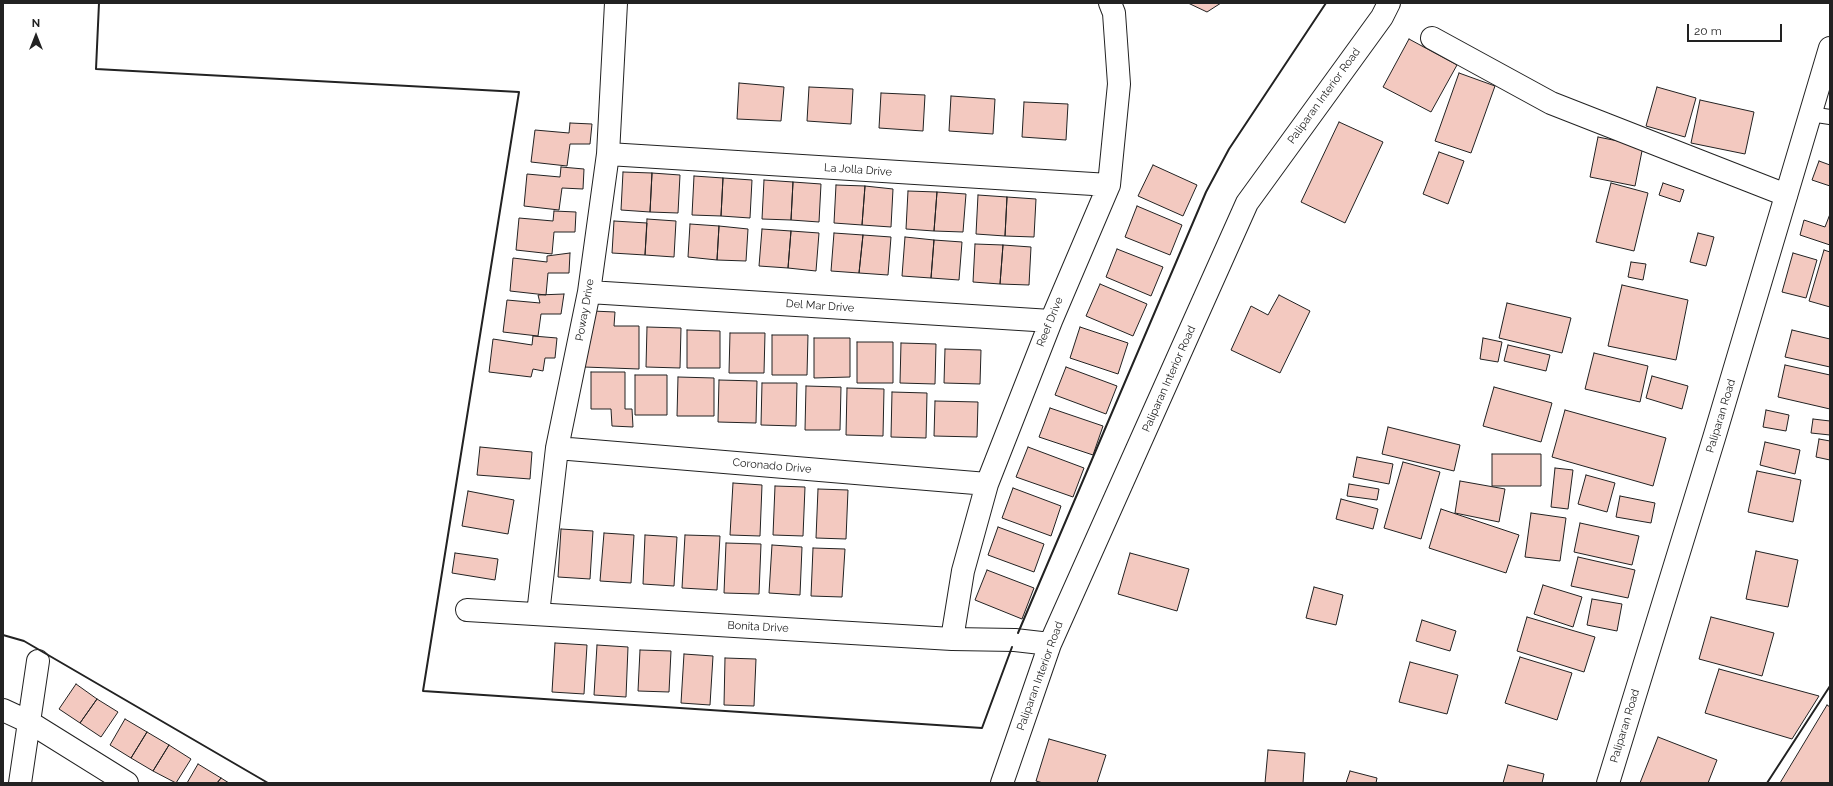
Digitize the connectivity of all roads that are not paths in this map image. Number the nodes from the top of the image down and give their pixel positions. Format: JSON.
{"nodes":[{"id":1,"x":616,"y":3,"type":"edge"},
{"id":2,"x":1110,"y":3,"type":"edge"},
{"id":3,"x":1389,"y":3,"type":"edge"},
{"id":4,"x":1432,"y":38,"type":"dead end"},
{"id":5,"x":1830,"y":48,"type":"edge"},
{"id":6,"x":1820,"y":115,"type":"edge"},
{"id":7,"x":608,"y":154,"type":"junction"},
{"id":8,"x":1109,"y":185,"type":"junction"},
{"id":9,"x":1786,"y":195,"type":"junction"},
{"id":10,"x":589,"y":292,"type":"junction"},
{"id":11,"x":1051,"y":320,"type":"junction"},
{"id":12,"x":557,"y":448,"type":"junction"},
{"id":13,"x":986,"y":484,"type":"junction"},
{"id":14,"x":467,"y":610,"type":"dead end"},
{"id":15,"x":538,"y":614,"type":"junction"},
{"id":16,"x":952,"y":639,"type":"junction"},
{"id":17,"x":1050,"y":644,"type":"junction"},
{"id":18,"x":38,"y":661,"type":"dead end"},
{"id":19,"x":3,"y":710,"type":"edge"},
{"id":20,"x":29,"y":722,"type":"junction"},
{"id":21,"x":20,"y":783,"type":"edge"},
{"id":22,"x":127,"y":783,"type":"edge"},
{"id":23,"x":1002,"y":783,"type":"edge"},
{"id":24,"x":1608,"y":783,"type":"edge"}],
"edges":[{"from":1,"to":7,"type":"street","name":"Poway Drive"},
{"from":2,"to":8,"type":"street","name":"Reef Drive"},
{"from":3,"to":17,"type":"street","name":"Paliparan Interior Road"},
{"from":4,"to":9,"type":"street"},
{"from":5,"to":6,"type":"street","name":"Paliparan Road"},
{"from":6,"to":9,"type":"street","name":"Paliparan Road"},
{"from":7,"to":8,"type":"street","name":"La Jolla Drive"},
{"from":7,"to":10,"type":"street","name":"Poway Drive"},
{"from":8,"to":11,"type":"street","name":"Reef Drive"},
{"from":9,"to":24,"type":"street","name":"Paliparan Road"},
{"from":10,"to":11,"type":"street","name":"Del Mar Drive"},
{"from":10,"to":12,"type":"street","name":"Poway Drive"},
{"from":11,"to":13,"type":"street","name":"Reef Drive"},
{"from":12,"to":13,"type":"street","name":"Coronado Drive"},
{"from":12,"to":15,"type":"street","name":"Poway Drive"},
{"from":13,"to":16,"type":"street","name":"Reef Drive"},
{"from":14,"to":15,"type":"street","name":"Bonita Drive"},
{"from":15,"to":16,"type":"street","name":"Bonita Drive"},
{"from":16,"to":17,"type":"street","name":"Bonita Drive"},
{"from":17,"to":23,"type":"street","name":"Paliparan Interior Road"},
{"from":18,"to":20,"type":"street"},
{"from":19,"to":20,"type":"street"},
{"from":20,"to":21,"type":"street"},
{"from":20,"to":22,"type":"street"}]}
